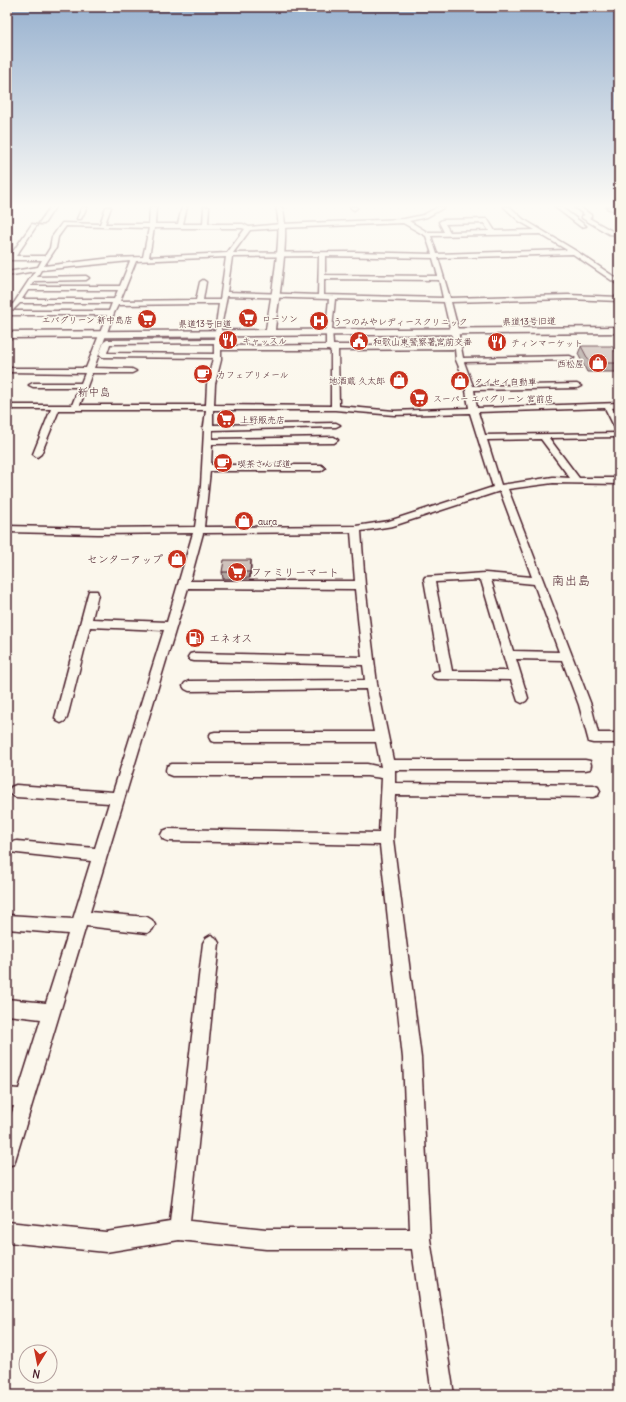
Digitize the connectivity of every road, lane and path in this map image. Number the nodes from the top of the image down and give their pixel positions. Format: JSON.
{"nodes":[{"id":1,"x":37,"y":272,"type":"edge"},
{"id":2,"x":129,"y":272,"type":"edge"},
{"id":3,"x":226,"y":272,"type":"edge"},
{"id":4,"x":278,"y":272,"type":"edge"},
{"id":5,"x":604,"y":272,"type":"edge"},
{"id":6,"x":322,"y":274,"type":"joint"},
{"id":7,"x":441,"y":275,"type":"joint"},
{"id":8,"x":86,"y":278,"type":"dead end"},
{"id":9,"x":33,"y":279,"type":"junction"},
{"id":10,"x":203,"y":282,"type":"dead end"},
{"id":11,"x":619,"y":283,"type":"edge"},
{"id":12,"x":27,"y":288,"type":"junction"},
{"id":13,"x":123,"y":288,"type":"junction"},
{"id":14,"x":224,"y":294,"type":"junction"},
{"id":15,"x":276,"y":295,"type":"junction"},
{"id":16,"x":321,"y":296,"type":"junction"},
{"id":17,"x":332,"y":296,"type":"junction"},
{"id":18,"x":619,"y":299,"type":"edge"},
{"id":19,"x":448,"y":300,"type":"junction"},
{"id":20,"x":18,"y":301,"type":"junction"},
{"id":21,"x":115,"y":302,"type":"junction"},
{"id":22,"x":199,"y":302,"type":"junction"},
{"id":23,"x":223,"y":302,"type":"junction"},
{"id":24,"x":7,"y":312,"type":"edge"},
{"id":25,"x":111,"y":313,"type":"junction"},
{"id":26,"x":619,"y":326,"type":"edge"},
{"id":27,"x":455,"y":329,"type":"junction"},
{"id":28,"x":619,"y":330,"type":"edge"},
{"id":29,"x":7,"y":331,"type":"edge"},
{"id":30,"x":329,"y":331,"type":"junction"},
{"id":31,"x":103,"y":332,"type":"junction"},
{"id":32,"x":269,"y":332,"type":"junction"},
{"id":33,"x":7,"y":335,"type":"edge"},
{"id":34,"x":218,"y":341,"type":"junction"},
{"id":35,"x":162,"y":342,"type":"junction"},
{"id":36,"x":330,"y":347,"type":"junction"},
{"id":37,"x":457,"y":347,"type":"junction"},
{"id":38,"x":265,"y":348,"type":"junction"},
{"id":39,"x":158,"y":355,"type":"junction"},
{"id":40,"x":570,"y":358,"type":"dead end"},
{"id":41,"x":460,"y":360,"type":"junction"},
{"id":42,"x":7,"y":370,"type":"edge"},
{"id":43,"x":89,"y":371,"type":"junction"},
{"id":44,"x":132,"y":371,"type":"dead end"},
{"id":45,"x":33,"y":385,"type":"dead end"},
{"id":46,"x":84,"y":385,"type":"junction"},
{"id":47,"x":577,"y":386,"type":"dead end"},
{"id":48,"x":470,"y":388,"type":"junction"},
{"id":49,"x":619,"y":404,"type":"edge"},
{"id":50,"x":607,"y":405,"type":"junction"},
{"id":51,"x":56,"y":408,"type":"junction"},
{"id":52,"x":75,"y":408,"type":"junction"},
{"id":53,"x":210,"y":408,"type":"junction"},
{"id":54,"x":335,"y":408,"type":"junction"},
{"id":55,"x":8,"y":409,"type":"edge"},
{"id":56,"x":473,"y":409,"type":"junction"},
{"id":57,"x":336,"y":425,"type":"dead end"},
{"id":58,"x":207,"y":428,"type":"junction"},
{"id":59,"x":618,"y":433,"type":"edge"},
{"id":60,"x":543,"y":436,"type":"junction"},
{"id":61,"x":483,"y":438,"type":"junction"},
{"id":62,"x":334,"y":440,"type":"dead end"},
{"id":63,"x":207,"y":442,"type":"junction"},
{"id":64,"x":619,"y":445,"type":"edge"},
{"id":65,"x":37,"y":454,"type":"dead end"},
{"id":66,"x":206,"y":468,"type":"junction"},
{"id":67,"x":321,"y":468,"type":"dead end"},
{"id":68,"x":575,"y":480,"type":"junction"},
{"id":69,"x":619,"y":481,"type":"edge"},
{"id":70,"x":501,"y":487,"type":"junction"},
{"id":71,"x":356,"y":528,"type":"junction"},
{"id":72,"x":7,"y":529,"type":"edge"},
{"id":73,"x":199,"y":530,"type":"junction"},
{"id":74,"x":485,"y":576,"type":"junction"},
{"id":75,"x":537,"y":581,"type":"junction"},
{"id":76,"x":184,"y":584,"type":"junction"},
{"id":77,"x":360,"y":585,"type":"junction"},
{"id":78,"x":93,"y":594,"type":"dead end"},
{"id":79,"x":85,"y":623,"type":"junction"},
{"id":80,"x":171,"y":626,"type":"junction"},
{"id":81,"x":508,"y":655,"type":"junction"},
{"id":82,"x":566,"y":656,"type":"junction"},
{"id":83,"x":194,"y":657,"type":"dead end"},
{"id":84,"x":369,"y":661,"type":"junction"},
{"id":85,"x":515,"y":676,"type":"junction"},
{"id":86,"x":371,"y":684,"type":"junction"},
{"id":87,"x":188,"y":686,"type":"dead end"},
{"id":88,"x":522,"y":698,"type":"dead end"},
{"id":89,"x":61,"y":718,"type":"dead end"},
{"id":90,"x":215,"y":737,"type":"dead end"},
{"id":91,"x":382,"y":737,"type":"junction"},
{"id":92,"x":619,"y":738,"type":"edge"},
{"id":93,"x":586,"y":765,"type":"dead end"},
{"id":94,"x":172,"y":770,"type":"dead end"},
{"id":95,"x":388,"y":770,"type":"junction"},
{"id":96,"x":388,"y":789,"type":"junction"},
{"id":97,"x":16,"y":791,"type":"dead end"},
{"id":98,"x":594,"y":791,"type":"dead end"},
{"id":99,"x":117,"y":798,"type":"junction"},
{"id":100,"x":168,"y":835,"type":"dead end"},
{"id":101,"x":386,"y":839,"type":"junction"},
{"id":102,"x":18,"y":847,"type":"dead end"},
{"id":103,"x":100,"y":855,"type":"junction"},
{"id":104,"x":7,"y":922,"type":"edge"},
{"id":105,"x":79,"y":923,"type":"junction"},
{"id":106,"x":147,"y":925,"type":"dead end"},
{"id":107,"x":211,"y":943,"type":"dead end"},
{"id":108,"x":7,"y":1007,"type":"edge"},
{"id":109,"x":51,"y":1012,"type":"junction"},
{"id":110,"x":7,"y":1097,"type":"edge"},
{"id":111,"x":25,"y":1098,"type":"junction"},
{"id":112,"x":7,"y":1157,"type":"edge"},
{"id":113,"x":179,"y":1230,"type":"junction"},
{"id":114,"x":7,"y":1232,"type":"edge"},
{"id":115,"x":420,"y":1239,"type":"junction"},
{"id":116,"x":443,"y":1395,"type":"edge"}],
"edges":[{"from":1,"to":9,"type":"street"},
{"from":2,"to":13,"type":"street"},
{"from":3,"to":14,"type":"street"},
{"from":4,"to":15,"type":"street"},
{"from":5,"to":11,"type":"street"},
{"from":6,"to":7,"type":"street"},
{"from":6,"to":16,"type":"street"},
{"from":7,"to":19,"type":"street"},
{"from":8,"to":9,"type":"street"},
{"from":9,"to":12,"type":"street"},
{"from":10,"to":22,"type":"street"},
{"from":12,"to":13,"type":"street"},
{"from":12,"to":20,"type":"street"},
{"from":13,"to":21,"type":"street"},
{"from":14,"to":15,"type":"street"},
{"from":14,"to":23,"type":"street"},
{"from":15,"to":16,"type":"street"},
{"from":15,"to":32,"type":"street"},
{"from":16,"to":17,"type":"street"},
{"from":17,"to":19,"type":"street"},
{"from":17,"to":30,"type":"street"},
{"from":18,"to":19,"type":"street"},
{"from":19,"to":27,"type":"street"},
{"from":20,"to":21,"type":"street"},
{"from":20,"to":24,"type":"street"},
{"from":21,"to":22,"type":"street"},
{"from":21,"to":25,"type":"street"},
{"from":22,"to":23,"type":"street"},
{"from":23,"to":34,"type":"street"},
{"from":24,"to":25,"type":"street"},
{"from":25,"to":31,"type":"street"},
{"from":26,"to":27,"type":"street","name":"県道13号旧道"},
{"from":27,"to":28,"type":"street","name":"県道13号旧道"},
{"from":27,"to":30,"type":"street","name":"県道13号旧道"},
{"from":27,"to":37,"type":"street"},
{"from":29,"to":31,"type":"street","name":"県道13号旧道"},
{"from":30,"to":32,"type":"street","name":"県道13号旧道"},
{"from":30,"to":36,"type":"street"},
{"from":31,"to":33,"type":"street","name":"県道13号旧道"},
{"from":31,"to":34,"type":"street","name":"県道13号旧道"},
{"from":31,"to":43,"type":"street"},
{"from":32,"to":34,"type":"street","name":"県道13号旧道"},
{"from":32,"to":38,"type":"street"},
{"from":34,"to":35,"type":"street"},
{"from":34,"to":38,"type":"street"},
{"from":34,"to":39,"type":"street"},
{"from":34,"to":53,"type":"street"},
{"from":35,"to":39,"type":"street"},
{"from":35,"to":39,"type":"street"},
{"from":36,"to":37,"type":"street"},
{"from":36,"to":38,"type":"street"},
{"from":36,"to":54,"type":"street"},
{"from":37,"to":41,"type":"street"},
{"from":40,"to":41,"type":"street"},
{"from":41,"to":48,"type":"street"},
{"from":42,"to":43,"type":"street"},
{"from":43,"to":44,"type":"street"},
{"from":43,"to":46,"type":"street"},
{"from":45,"to":46,"type":"street"},
{"from":46,"to":52,"type":"street"},
{"from":47,"to":48,"type":"street"},
{"from":48,"to":56,"type":"street"},
{"from":49,"to":50,"type":"street"},
{"from":50,"to":56,"type":"street"},
{"from":50,"to":59,"type":"street"},
{"from":51,"to":52,"type":"street"},
{"from":51,"to":55,"type":"street"},
{"from":51,"to":65,"type":"street"},
{"from":52,"to":53,"type":"street"},
{"from":53,"to":54,"type":"street"},
{"from":53,"to":58,"type":"street"},
{"from":54,"to":56,"type":"street"},
{"from":56,"to":61,"type":"street"},
{"from":57,"to":58,"type":"street"},
{"from":58,"to":63,"type":"street"},
{"from":59,"to":60,"type":"street"},
{"from":59,"to":64,"type":"street"},
{"from":60,"to":61,"type":"street"},
{"from":60,"to":68,"type":"street"},
{"from":61,"to":70,"type":"street"},
{"from":62,"to":63,"type":"street"},
{"from":63,"to":66,"type":"street"},
{"from":66,"to":67,"type":"street"},
{"from":66,"to":73,"type":"street"},
{"from":68,"to":69,"type":"street"},
{"from":68,"to":70,"type":"street"},
{"from":70,"to":71,"type":"street"},
{"from":70,"to":75,"type":"street"},
{"from":71,"to":73,"type":"street"},
{"from":71,"to":77,"type":"street"},
{"from":72,"to":73,"type":"street"},
{"from":73,"to":76,"type":"street"},
{"from":74,"to":75,"type":"street"},
{"from":74,"to":81,"type":"street"},
{"from":74,"to":85,"type":"street"},
{"from":75,"to":82,"type":"street"},
{"from":76,"to":77,"type":"street"},
{"from":76,"to":80,"type":"street"},
{"from":77,"to":84,"type":"street"},
{"from":78,"to":79,"type":"street"},
{"from":79,"to":80,"type":"street"},
{"from":79,"to":89,"type":"street"},
{"from":80,"to":99,"type":"street"},
{"from":81,"to":82,"type":"street"},
{"from":81,"to":85,"type":"street"},
{"from":82,"to":92,"type":"street"},
{"from":83,"to":84,"type":"street"},
{"from":84,"to":86,"type":"street"},
{"from":85,"to":88,"type":"street"},
{"from":86,"to":87,"type":"street"},
{"from":86,"to":91,"type":"street"},
{"from":90,"to":91,"type":"street"},
{"from":91,"to":95,"type":"street"},
{"from":93,"to":95,"type":"street"},
{"from":94,"to":95,"type":"street"},
{"from":95,"to":96,"type":"street"},
{"from":96,"to":98,"type":"street"},
{"from":96,"to":101,"type":"street"},
{"from":97,"to":99,"type":"street"},
{"from":99,"to":103,"type":"street"},
{"from":100,"to":101,"type":"street"},
{"from":101,"to":115,"type":"street"},
{"from":102,"to":103,"type":"street"},
{"from":103,"to":105,"type":"street"},
{"from":104,"to":105,"type":"street"},
{"from":105,"to":106,"type":"street"},
{"from":105,"to":109,"type":"street"},
{"from":107,"to":113,"type":"street"},
{"from":108,"to":109,"type":"street"},
{"from":109,"to":111,"type":"street"},
{"from":110,"to":111,"type":"street"},
{"from":111,"to":112,"type":"street"},
{"from":113,"to":114,"type":"street"},
{"from":113,"to":115,"type":"street"},
{"from":115,"to":116,"type":"street"}]}
